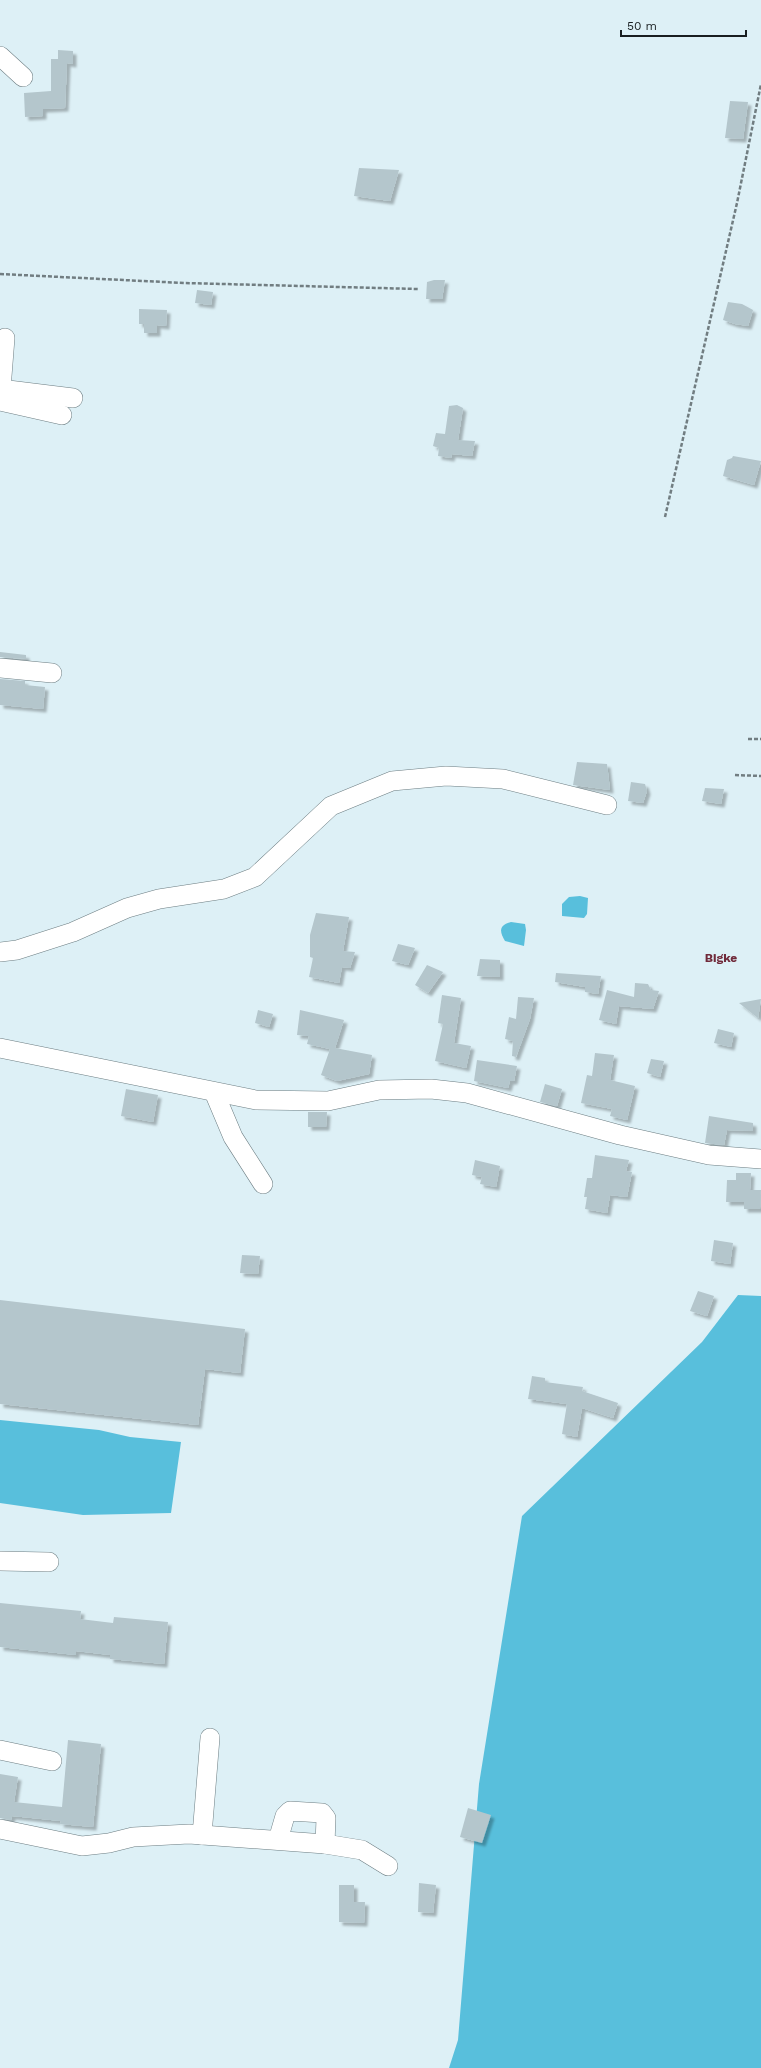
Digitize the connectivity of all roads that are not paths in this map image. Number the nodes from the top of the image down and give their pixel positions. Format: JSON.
{"nodes":[{"id":1,"x":0,"y":56,"type":"edge"},
{"id":2,"x":23,"y":77,"type":"dead end"},
{"id":3,"x":5,"y":338,"type":"dead end"},
{"id":4,"x":0,"y":393,"type":"edge"},
{"id":5,"x":73,"y":398,"type":"dead end"},
{"id":6,"x":62,"y":415,"type":"dead end"},
{"id":7,"x":0,"y":668,"type":"edge"},
{"id":8,"x":52,"y":673,"type":"dead end"},
{"id":9,"x":607,"y":805,"type":"dead end"},
{"id":10,"x":0,"y":952,"type":"edge"},
{"id":11,"x":0,"y":1048,"type":"edge"},
{"id":12,"x":214,"y":1092,"type":"junction"},
{"id":13,"x":761,"y":1159,"type":"edge"},
{"id":14,"x":263,"y":1184,"type":"dead end"},
{"id":15,"x":0,"y":1561,"type":"edge"},
{"id":16,"x":49,"y":1562,"type":"dead end"},
{"id":17,"x":210,"y":1738,"type":"dead end"},
{"id":18,"x":0,"y":1750,"type":"edge"},
{"id":19,"x":52,"y":1761,"type":"dead end"},
{"id":20,"x":0,"y":1830,"type":"edge"},
{"id":21,"x":202,"y":1835,"type":"junction"},
{"id":22,"x":278,"y":1840,"type":"junction"},
{"id":23,"x":325,"y":1844,"type":"junction"},
{"id":24,"x":388,"y":1866,"type":"dead end"}],
"edges":[{"from":1,"to":2,"type":"street"},
{"from":3,"to":4,"type":"street"},
{"from":4,"to":5,"type":"street"},
{"from":4,"to":6,"type":"street"},
{"from":7,"to":8,"type":"street"},
{"from":9,"to":10,"type":"street"},
{"from":11,"to":12,"type":"street"},
{"from":12,"to":13,"type":"street"},
{"from":12,"to":14,"type":"street"},
{"from":15,"to":16,"type":"street"},
{"from":17,"to":21,"type":"street"},
{"from":18,"to":19,"type":"street"},
{"from":20,"to":21,"type":"street"},
{"from":21,"to":22,"type":"street"},
{"from":22,"to":23,"type":"street"},
{"from":22,"to":23,"type":"street"},
{"from":23,"to":24,"type":"street"}]}
